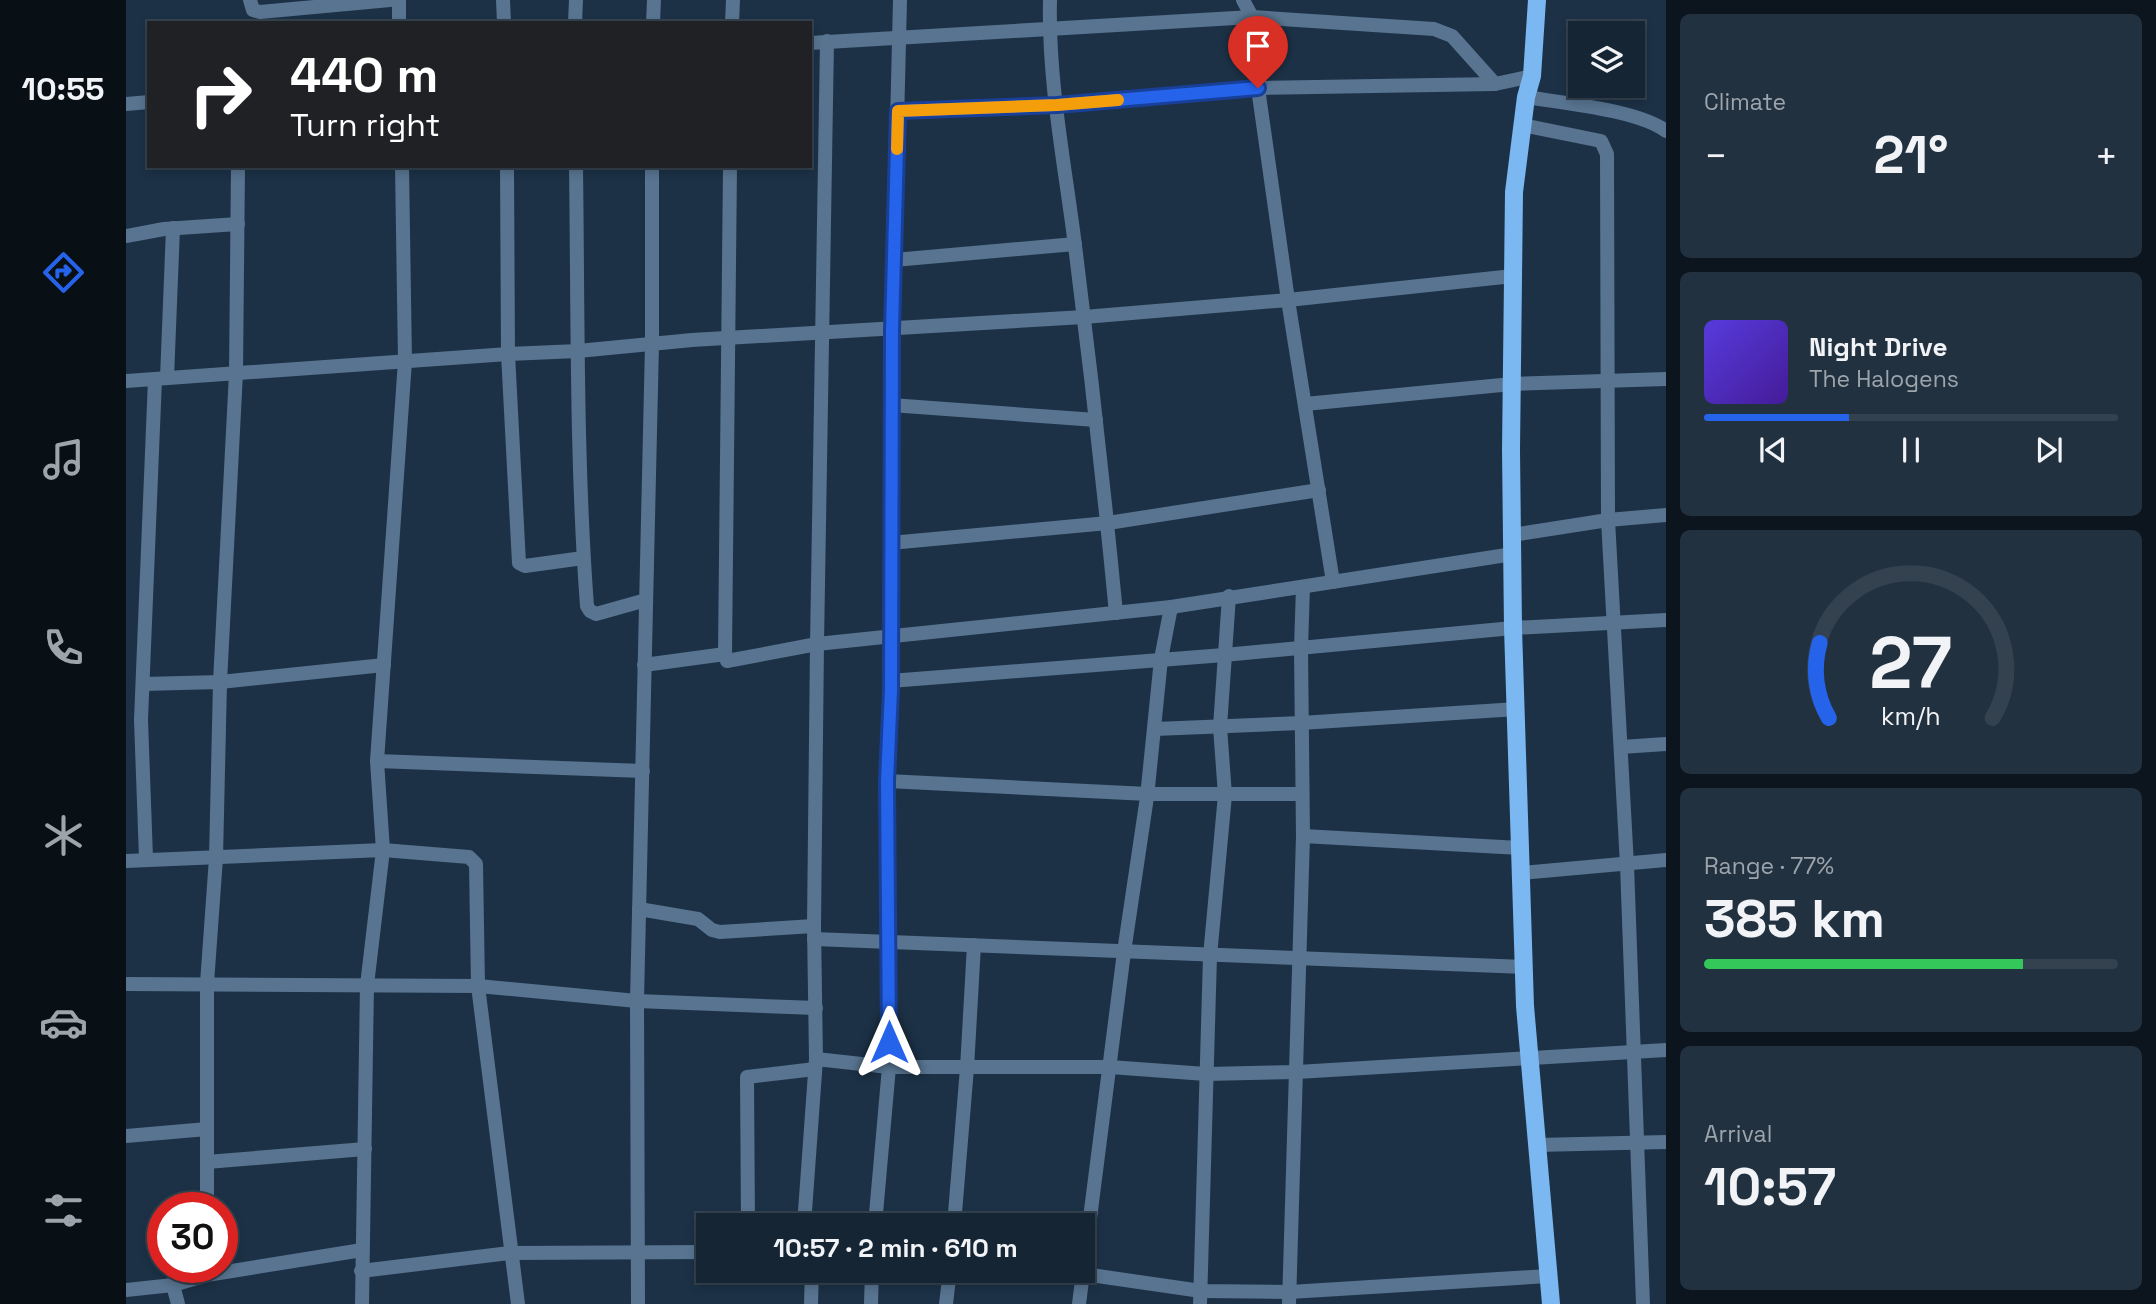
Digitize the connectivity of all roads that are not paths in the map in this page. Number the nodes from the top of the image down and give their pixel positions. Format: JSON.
{"nodes":[{"id":1,"x":250,"y":0,"type":"edge"},
{"id":2,"x":390,"y":0,"type":"edge"},
{"id":3,"x":399,"y":0,"type":"edge"},
{"id":4,"x":503,"y":0,"type":"edge"},
{"id":5,"x":576,"y":0,"type":"edge"},
{"id":6,"x":654,"y":0,"type":"edge"},
{"id":7,"x":733,"y":0,"type":"edge"},
{"id":8,"x":900,"y":0,"type":"edge"},
{"id":9,"x":1050,"y":0,"type":"edge"},
{"id":10,"x":1243,"y":0,"type":"edge"},
{"id":11,"x":1537,"y":0,"type":"edge"},
{"id":12,"x":1252,"y":16,"type":"junction"},
{"id":13,"x":399,"y":21,"type":"edge"},
{"id":14,"x":504,"y":21,"type":"edge"},
{"id":15,"x":575,"y":21,"type":"edge"},
{"id":16,"x":653,"y":21,"type":"edge"},
{"id":17,"x":732,"y":21,"type":"edge"},
{"id":18,"x":1049,"y":29,"type":"junction"},
{"id":19,"x":899,"y":36,"type":"junction"},
{"id":20,"x":827,"y":41,"type":"junction"},
{"id":21,"x":812,"y":43,"type":"edge"},
{"id":22,"x":1532,"y":76,"type":"junction"},
{"id":23,"x":1495,"y":84,"type":"junction"},
{"id":24,"x":1258,"y":88,"type":"junction"},
{"id":25,"x":1526,"y":97,"type":"junction"},
{"id":26,"x":147,"y":102,"type":"edge"},
{"id":27,"x":126,"y":104,"type":"edge"},
{"id":28,"x":1057,"y":105,"type":"junction"},
{"id":29,"x":898,"y":111,"type":"junction"},
{"id":30,"x":1522,"y":125,"type":"junction"},
{"id":31,"x":1666,"y":131,"type":"edge"},
{"id":32,"x":238,"y":168,"type":"edge"},
{"id":33,"x":402,"y":168,"type":"edge"},
{"id":34,"x":507,"y":168,"type":"edge"},
{"id":35,"x":576,"y":168,"type":"edge"},
{"id":36,"x":652,"y":168,"type":"edge"},
{"id":37,"x":730,"y":168,"type":"edge"},
{"id":38,"x":238,"y":224,"type":"junction"},
{"id":39,"x":173,"y":228,"type":"junction"},
{"id":40,"x":126,"y":236,"type":"edge"},
{"id":41,"x":1075,"y":244,"type":"junction"},
{"id":42,"x":894,"y":260,"type":"junction"},
{"id":43,"x":1513,"y":276,"type":"junction"},
{"id":44,"x":1288,"y":300,"type":"junction"},
{"id":45,"x":1084,"y":317,"type":"junction"},
{"id":46,"x":892,"y":330,"type":"junction"},
{"id":47,"x":823,"y":333,"type":"junction"},
{"id":48,"x":729,"y":338,"type":"junction"},
{"id":49,"x":652,"y":344,"type":"junction"},
{"id":50,"x":578,"y":351,"type":"junction"},
{"id":51,"x":508,"y":354,"type":"junction"},
{"id":52,"x":405,"y":361,"type":"junction"},
{"id":53,"x":236,"y":373,"type":"junction"},
{"id":54,"x":161,"y":378,"type":"junction"},
{"id":55,"x":1666,"y":379,"type":"edge"},
{"id":56,"x":126,"y":381,"type":"edge"},
{"id":57,"x":1607,"y":382,"type":"junction"},
{"id":58,"x":1512,"y":384,"type":"junction"},
{"id":59,"x":1305,"y":404,"type":"junction"},
{"id":60,"x":891,"y":405,"type":"junction"},
{"id":61,"x":1096,"y":420,"type":"junction"},
{"id":62,"x":1319,"y":490,"type":"junction"},
{"id":63,"x":1666,"y":514,"type":"edge"},
{"id":64,"x":1608,"y":520,"type":"junction"},
{"id":65,"x":1108,"y":523,"type":"junction"},
{"id":66,"x":1512,"y":535,"type":"junction"},
{"id":67,"x":890,"y":543,"type":"junction"},
{"id":68,"x":1513,"y":554,"type":"junction"},
{"id":69,"x":583,"y":558,"type":"junction"},
{"id":70,"x":1333,"y":582,"type":"junction"},
{"id":71,"x":1303,"y":587,"type":"junction"},
{"id":72,"x":1229,"y":596,"type":"junction"},
{"id":73,"x":646,"y":600,"type":"junction"},
{"id":74,"x":1171,"y":607,"type":"junction"},
{"id":75,"x":1116,"y":613,"type":"junction"},
{"id":76,"x":1666,"y":620,"type":"edge"},
{"id":77,"x":1613,"y":624,"type":"junction"},
{"id":78,"x":1513,"y":628,"type":"junction"},
{"id":79,"x":891,"y":637,"type":"junction"},
{"id":80,"x":817,"y":644,"type":"junction"},
{"id":81,"x":1301,"y":648,"type":"junction"},
{"id":82,"x":725,"y":654,"type":"junction"},
{"id":83,"x":1224,"y":655,"type":"junction"},
{"id":84,"x":1161,"y":659,"type":"junction"},
{"id":85,"x":384,"y":665,"type":"junction"},
{"id":86,"x":644,"y":665,"type":"junction"},
{"id":87,"x":890,"y":681,"type":"junction"},
{"id":88,"x":220,"y":682,"type":"junction"},
{"id":89,"x":143,"y":684,"type":"junction"},
{"id":90,"x":1517,"y":709,"type":"junction"},
{"id":91,"x":141,"y":720,"type":"junction"},
{"id":92,"x":126,"y":721,"type":"edge"},
{"id":93,"x":1301,"y":723,"type":"junction"},
{"id":94,"x":1220,"y":727,"type":"junction"},
{"id":95,"x":1155,"y":729,"type":"junction"},
{"id":96,"x":1666,"y":744,"type":"edge"},
{"id":97,"x":1621,"y":747,"type":"junction"},
{"id":98,"x":377,"y":761,"type":"junction"},
{"id":99,"x":643,"y":771,"type":"junction"},
{"id":100,"x":887,"y":781,"type":"junction"},
{"id":101,"x":1148,"y":794,"type":"junction"},
{"id":102,"x":1302,"y":794,"type":"junction"},
{"id":103,"x":1225,"y":795,"type":"junction"},
{"id":104,"x":1303,"y":835,"type":"junction"},
{"id":105,"x":1520,"y":848,"type":"junction"},
{"id":106,"x":383,"y":850,"type":"junction"},
{"id":107,"x":146,"y":858,"type":"junction"},
{"id":108,"x":216,"y":858,"type":"junction"},
{"id":109,"x":1666,"y":860,"type":"edge"},
{"id":110,"x":126,"y":861,"type":"edge"},
{"id":111,"x":1627,"y":865,"type":"junction"},
{"id":112,"x":1521,"y":873,"type":"junction"},
{"id":113,"x":639,"y":909,"type":"junction"},
{"id":114,"x":814,"y":933,"type":"junction"},
{"id":115,"x":889,"y":941,"type":"junction"},
{"id":116,"x":974,"y":945,"type":"junction"},
{"id":117,"x":1124,"y":953,"type":"junction"},
{"id":118,"x":1210,"y":956,"type":"junction"},
{"id":119,"x":1298,"y":959,"type":"junction"},
{"id":120,"x":1525,"y":967,"type":"junction"},
{"id":121,"x":126,"y":984,"type":"edge"},
{"id":122,"x":207,"y":984,"type":"junction"},
{"id":123,"x":367,"y":985,"type":"junction"},
{"id":124,"x":478,"y":986,"type":"junction"},
{"id":125,"x":637,"y":1001,"type":"junction"},
{"id":126,"x":816,"y":1008,"type":"junction"},
{"id":127,"x":1666,"y":1050,"type":"edge"},
{"id":128,"x":1633,"y":1051,"type":"junction"},
{"id":129,"x":1529,"y":1057,"type":"junction"},
{"id":130,"x":816,"y":1064,"type":"junction"},
{"id":131,"x":889,"y":1067,"type":"junction"},
{"id":132,"x":1110,"y":1067,"type":"junction"},
{"id":133,"x":967,"y":1068,"type":"junction"},
{"id":134,"x":1297,"y":1072,"type":"junction"},
{"id":135,"x":1206,"y":1074,"type":"junction"},
{"id":136,"x":207,"y":1129,"type":"junction"},
{"id":137,"x":126,"y":1136,"type":"edge"},
{"id":138,"x":1666,"y":1142,"type":"edge"},
{"id":139,"x":1635,"y":1143,"type":"junction"},
{"id":140,"x":1536,"y":1145,"type":"junction"},
{"id":141,"x":365,"y":1149,"type":"junction"},
{"id":142,"x":207,"y":1162,"type":"junction"},
{"id":143,"x":207,"y":1192,"type":"edge"},
{"id":144,"x":748,"y":1213,"type":"edge"},
{"id":145,"x":805,"y":1213,"type":"edge"},
{"id":146,"x":876,"y":1213,"type":"edge"},
{"id":147,"x":955,"y":1213,"type":"edge"},
{"id":148,"x":1092,"y":1213,"type":"edge"},
{"id":149,"x":362,"y":1250,"type":"junction"},
{"id":150,"x":696,"y":1252,"type":"edge"},
{"id":151,"x":640,"y":1253,"type":"junction"},
{"id":152,"x":510,"y":1254,"type":"junction"},
{"id":153,"x":238,"y":1267,"type":"edge"},
{"id":154,"x":361,"y":1271,"type":"junction"},
{"id":155,"x":1095,"y":1276,"type":"edge"},
{"id":156,"x":1548,"y":1276,"type":"junction"},
{"id":157,"x":178,"y":1283,"type":"edge"},
{"id":158,"x":812,"y":1283,"type":"edge"},
{"id":159,"x":872,"y":1283,"type":"edge"},
{"id":160,"x":948,"y":1283,"type":"edge"},
{"id":161,"x":1082,"y":1283,"type":"edge"},
{"id":162,"x":173,"y":1285,"type":"junction"},
{"id":163,"x":126,"y":1290,"type":"edge"},
{"id":164,"x":1200,"y":1297,"type":"edge"},
{"id":165,"x":1289,"y":1298,"type":"edge"},
{"id":166,"x":178,"y":1304,"type":"edge"},
{"id":167,"x":362,"y":1304,"type":"edge"},
{"id":168,"x":518,"y":1304,"type":"edge"},
{"id":169,"x":638,"y":1304,"type":"edge"},
{"id":170,"x":811,"y":1304,"type":"edge"},
{"id":171,"x":871,"y":1304,"type":"edge"},
{"id":172,"x":946,"y":1304,"type":"edge"},
{"id":173,"x":1079,"y":1304,"type":"edge"},
{"id":174,"x":1551,"y":1304,"type":"edge"},
{"id":175,"x":1643,"y":1304,"type":"edge"}],
"edges":[{"from":1,"to":2,"type":"street"},
{"from":3,"to":13,"type":"street"},
{"from":4,"to":14,"type":"street"},
{"from":5,"to":15,"type":"street"},
{"from":6,"to":16,"type":"street"},
{"from":7,"to":17,"type":"street"},
{"from":8,"to":19,"type":"street"},
{"from":9,"to":18,"type":"street"},
{"from":10,"to":12,"type":"street"},
{"from":11,"to":22,"type":"main road"},
{"from":12,"to":18,"type":"street"},
{"from":12,"to":23,"type":"street"},
{"from":12,"to":24,"type":"street"},
{"from":18,"to":19,"type":"street"},
{"from":18,"to":28,"type":"street"},
{"from":19,"to":20,"type":"street"},
{"from":19,"to":29,"type":"street"},
{"from":20,"to":21,"type":"street"},
{"from":20,"to":47,"type":"street"},
{"from":22,"to":23,"type":"street"},
{"from":22,"to":25,"type":"main road"},
{"from":23,"to":24,"type":"street"},
{"from":24,"to":28,"type":"street"},
{"from":24,"to":44,"type":"street"},
{"from":25,"to":30,"type":"main road"},
{"from":25,"to":31,"type":"street"},
{"from":26,"to":27,"type":"street"},
{"from":28,"to":29,"type":"street"},
{"from":28,"to":41,"type":"street"},
{"from":29,"to":42,"type":"street"},
{"from":30,"to":43,"type":"main road"},
{"from":30,"to":57,"type":"street"},
{"from":32,"to":38,"type":"street"},
{"from":33,"to":52,"type":"street"},
{"from":34,"to":51,"type":"street"},
{"from":35,"to":50,"type":"street"},
{"from":36,"to":49,"type":"street"},
{"from":37,"to":48,"type":"street"},
{"from":38,"to":39,"type":"street"},
{"from":38,"to":53,"type":"street"},
{"from":39,"to":40,"type":"street"},
{"from":39,"to":54,"type":"street"},
{"from":41,"to":42,"type":"street"},
{"from":41,"to":45,"type":"street"},
{"from":42,"to":46,"type":"street"},
{"from":43,"to":44,"type":"street"},
{"from":43,"to":58,"type":"main road"},
{"from":44,"to":45,"type":"street"},
{"from":44,"to":59,"type":"street"},
{"from":45,"to":46,"type":"street"},
{"from":45,"to":61,"type":"street"},
{"from":46,"to":47,"type":"street"},
{"from":46,"to":60,"type":"street"},
{"from":47,"to":48,"type":"street"},
{"from":47,"to":80,"type":"street"},
{"from":48,"to":49,"type":"street"},
{"from":48,"to":82,"type":"street"},
{"from":49,"to":50,"type":"street"},
{"from":49,"to":73,"type":"street"},
{"from":50,"to":51,"type":"street"},
{"from":50,"to":69,"type":"street"},
{"from":51,"to":52,"type":"street"},
{"from":51,"to":69,"type":"street"},
{"from":52,"to":53,"type":"street"},
{"from":52,"to":85,"type":"street"},
{"from":53,"to":54,"type":"street"},
{"from":53,"to":88,"type":"street"},
{"from":54,"to":56,"type":"street"},
{"from":54,"to":89,"type":"street"},
{"from":55,"to":57,"type":"street"},
{"from":57,"to":58,"type":"street"},
{"from":57,"to":64,"type":"street"},
{"from":58,"to":59,"type":"street"},
{"from":58,"to":66,"type":"main road"},
{"from":59,"to":62,"type":"street"},
{"from":60,"to":61,"type":"street"},
{"from":60,"to":67,"type":"street"},
{"from":61,"to":65,"type":"street"},
{"from":62,"to":65,"type":"street"},
{"from":62,"to":70,"type":"street"},
{"from":63,"to":64,"type":"street"},
{"from":64,"to":66,"type":"street"},
{"from":64,"to":77,"type":"street"},
{"from":65,"to":67,"type":"street"},
{"from":65,"to":75,"type":"street"},
{"from":66,"to":68,"type":"main road"},
{"from":67,"to":79,"type":"street"},
{"from":68,"to":70,"type":"street"},
{"from":68,"to":78,"type":"main road"},
{"from":69,"to":73,"type":"street"},
{"from":70,"to":71,"type":"street"},
{"from":71,"to":72,"type":"street"},
{"from":71,"to":81,"type":"street"},
{"from":72,"to":74,"type":"street"},
{"from":72,"to":83,"type":"street"},
{"from":73,"to":86,"type":"street"},
{"from":74,"to":75,"type":"street"},
{"from":74,"to":84,"type":"street"},
{"from":75,"to":79,"type":"street"},
{"from":76,"to":77,"type":"street"},
{"from":77,"to":78,"type":"street"},
{"from":77,"to":97,"type":"street"},
{"from":78,"to":81,"type":"street"},
{"from":78,"to":90,"type":"main road"},
{"from":79,"to":80,"type":"street"},
{"from":79,"to":87,"type":"street"},
{"from":80,"to":82,"type":"street"},
{"from":80,"to":114,"type":"street"},
{"from":81,"to":83,"type":"street"},
{"from":81,"to":93,"type":"street"},
{"from":82,"to":86,"type":"street"},
{"from":83,"to":84,"type":"street"},
{"from":83,"to":94,"type":"street"},
{"from":84,"to":87,"type":"street"},
{"from":84,"to":95,"type":"street"},
{"from":85,"to":88,"type":"street"},
{"from":85,"to":98,"type":"street"},
{"from":86,"to":99,"type":"street"},
{"from":87,"to":100,"type":"street"},
{"from":88,"to":89,"type":"street"},
{"from":88,"to":108,"type":"street"},
{"from":89,"to":91,"type":"street"},
{"from":90,"to":93,"type":"street"},
{"from":90,"to":105,"type":"main road"},
{"from":91,"to":92,"type":"street"},
{"from":91,"to":107,"type":"street"},
{"from":93,"to":94,"type":"street"},
{"from":93,"to":102,"type":"street"},
{"from":94,"to":95,"type":"street"},
{"from":94,"to":103,"type":"street"},
{"from":95,"to":101,"type":"street"},
{"from":96,"to":97,"type":"street"},
{"from":97,"to":111,"type":"street"},
{"from":98,"to":99,"type":"street"},
{"from":98,"to":106,"type":"street"},
{"from":99,"to":113,"type":"street"},
{"from":100,"to":101,"type":"street"},
{"from":100,"to":115,"type":"street"},
{"from":101,"to":103,"type":"street"},
{"from":101,"to":117,"type":"street"},
{"from":102,"to":103,"type":"street"},
{"from":102,"to":104,"type":"street"},
{"from":103,"to":118,"type":"street"},
{"from":104,"to":105,"type":"street"},
{"from":104,"to":119,"type":"street"},
{"from":105,"to":112,"type":"main road"},
{"from":106,"to":108,"type":"street"},
{"from":106,"to":123,"type":"street"},
{"from":106,"to":124,"type":"street"},
{"from":107,"to":108,"type":"street"},
{"from":107,"to":110,"type":"street"},
{"from":108,"to":122,"type":"street"},
{"from":109,"to":111,"type":"street"},
{"from":111,"to":112,"type":"street"},
{"from":111,"to":128,"type":"street"},
{"from":112,"to":120,"type":"main road"},
{"from":113,"to":114,"type":"street"},
{"from":113,"to":125,"type":"street"},
{"from":114,"to":115,"type":"street"},
{"from":114,"to":126,"type":"street"},
{"from":115,"to":116,"type":"street"},
{"from":115,"to":131,"type":"street"},
{"from":116,"to":117,"type":"street"},
{"from":116,"to":133,"type":"street"},
{"from":117,"to":118,"type":"street"},
{"from":117,"to":132,"type":"street"},
{"from":118,"to":119,"type":"street"},
{"from":118,"to":135,"type":"street"},
{"from":119,"to":120,"type":"street"},
{"from":119,"to":134,"type":"street"},
{"from":120,"to":129,"type":"main road"},
{"from":121,"to":122,"type":"street"},
{"from":122,"to":123,"type":"street"},
{"from":122,"to":136,"type":"street"},
{"from":123,"to":124,"type":"street"},
{"from":123,"to":141,"type":"street"},
{"from":124,"to":125,"type":"street"},
{"from":124,"to":152,"type":"street"},
{"from":125,"to":126,"type":"street"},
{"from":125,"to":151,"type":"street"},
{"from":126,"to":130,"type":"street"},
{"from":127,"to":128,"type":"street"},
{"from":128,"to":129,"type":"street"},
{"from":128,"to":139,"type":"street"},
{"from":129,"to":134,"type":"street"},
{"from":129,"to":140,"type":"main road"},
{"from":130,"to":131,"type":"street"},
{"from":130,"to":144,"type":"street"},
{"from":130,"to":145,"type":"street"},
{"from":131,"to":133,"type":"street"},
{"from":131,"to":146,"type":"street"},
{"from":132,"to":133,"type":"street"},
{"from":132,"to":135,"type":"street"},
{"from":132,"to":148,"type":"street"},
{"from":133,"to":147,"type":"street"},
{"from":134,"to":135,"type":"street"},
{"from":134,"to":165,"type":"street"},
{"from":135,"to":164,"type":"street"},
{"from":136,"to":137,"type":"street"},
{"from":136,"to":142,"type":"street"},
{"from":138,"to":139,"type":"street"},
{"from":139,"to":140,"type":"street"},
{"from":139,"to":175,"type":"street"},
{"from":140,"to":156,"type":"main road"},
{"from":141,"to":142,"type":"street"},
{"from":141,"to":149,"type":"street"},
{"from":142,"to":143,"type":"street"},
{"from":149,"to":153,"type":"street"},
{"from":149,"to":154,"type":"street"},
{"from":150,"to":151,"type":"street"},
{"from":151,"to":152,"type":"street"},
{"from":151,"to":169,"type":"street"},
{"from":152,"to":154,"type":"street"},
{"from":152,"to":168,"type":"street"},
{"from":154,"to":167,"type":"street"},
{"from":155,"to":164,"type":"street"},
{"from":156,"to":165,"type":"street"},
{"from":156,"to":174,"type":"main road"},
{"from":157,"to":162,"type":"street"},
{"from":158,"to":170,"type":"street"},
{"from":159,"to":171,"type":"street"},
{"from":160,"to":172,"type":"street"},
{"from":161,"to":173,"type":"street"},
{"from":162,"to":163,"type":"street"},
{"from":162,"to":166,"type":"street"},
{"from":164,"to":165,"type":"street"}]}
